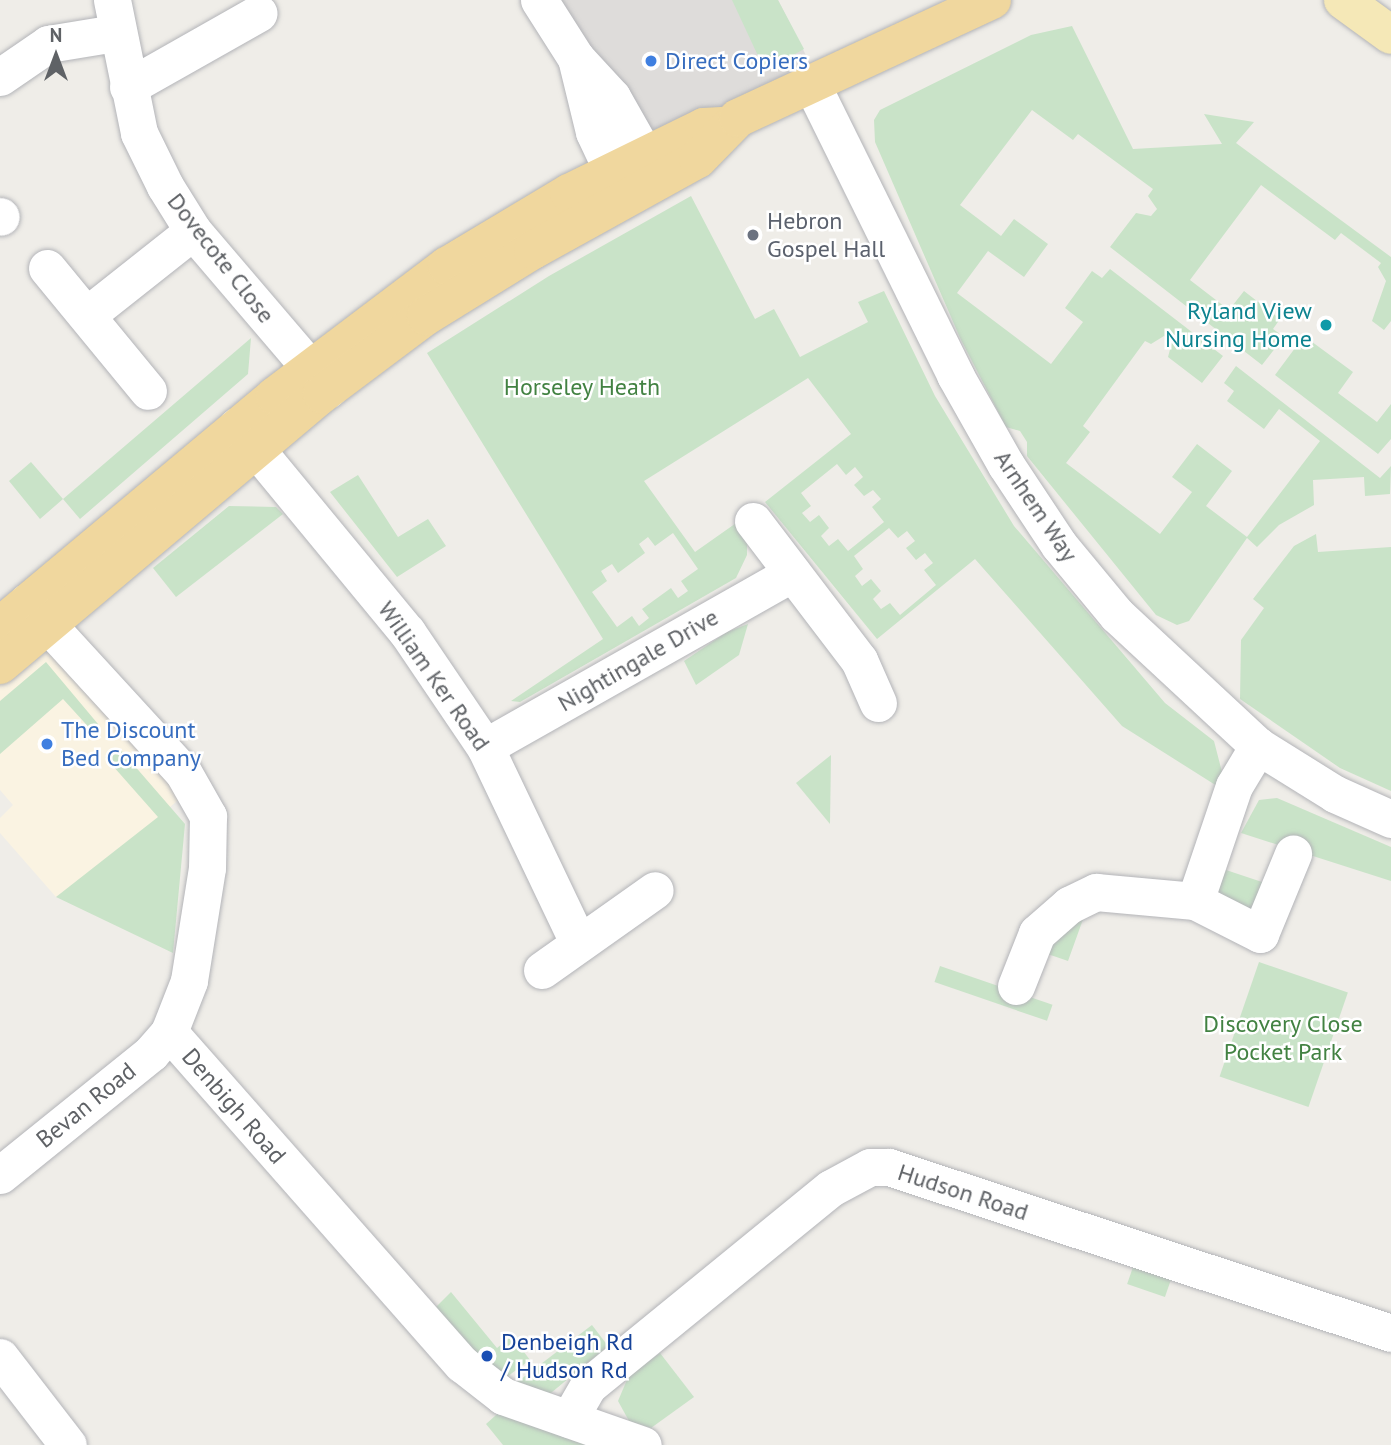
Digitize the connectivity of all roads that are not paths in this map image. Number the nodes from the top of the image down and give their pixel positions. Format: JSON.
{"nodes":[{"id":1,"x":539,"y":0,"type":"edge"},
{"id":2,"x":992,"y":0,"type":"edge"},
{"id":3,"x":1343,"y":0,"type":"edge"},
{"id":4,"x":259,"y":13,"type":"dead end"},
{"id":5,"x":113,"y":16,"type":"edge"},
{"id":6,"x":1391,"y":35,"type":"edge"},
{"id":7,"x":576,"y":58,"type":"junction"},
{"id":8,"x":0,"y":76,"type":"edge"},
{"id":9,"x":811,"y":83,"type":"junction"},
{"id":10,"x":128,"y":87,"type":"junction"},
{"id":11,"x":653,"y":168,"type":"junction"},
{"id":12,"x":619,"y":186,"type":"junction"},
{"id":13,"x":193,"y":231,"type":"junction"},
{"id":14,"x":47,"y":268,"type":"dead end"},
{"id":15,"x":88,"y":315,"type":"junction"},
{"id":16,"x":319,"y":378,"type":"junction"},
{"id":17,"x":148,"y":391,"type":"dead end"},
{"id":18,"x":247,"y":438,"type":"junction"},
{"id":19,"x":753,"y":521,"type":"dead end"},
{"id":20,"x":792,"y":573,"type":"junction"},
{"id":21,"x":28,"y":616,"type":"edge"},
{"id":22,"x":0,"y":644,"type":"edge"},
{"id":23,"x":0,"y":665,"type":"edge"},
{"id":24,"x":878,"y":703,"type":"dead end"},
{"id":25,"x":1258,"y":746,"type":"junction"},
{"id":26,"x":485,"y":747,"type":"junction"},
{"id":27,"x":1391,"y":819,"type":"edge"},
{"id":28,"x":1293,"y":854,"type":"dead end"},
{"id":29,"x":655,"y":890,"type":"dead end"},
{"id":30,"x":1195,"y":901,"type":"junction"},
{"id":31,"x":578,"y":942,"type":"junction"},
{"id":32,"x":542,"y":970,"type":"dead end"},
{"id":33,"x":1016,"y":986,"type":"dead end"},
{"id":34,"x":169,"y":1032,"type":"junction"},
{"id":35,"x":0,"y":1175,"type":"edge"},
{"id":36,"x":1391,"y":1333,"type":"edge"},
{"id":37,"x":0,"y":1357,"type":"edge"},
{"id":38,"x":569,"y":1419,"type":"junction"},
{"id":39,"x":68,"y":1445,"type":"edge"},
{"id":40,"x":643,"y":1445,"type":"edge"}],
"edges":[{"from":1,"to":7,"type":"street"},
{"from":2,"to":9,"type":"highway"},
{"from":3,"to":6,"type":"main road"},
{"from":4,"to":10,"type":"street"},
{"from":5,"to":8,"type":"street","name":"Dovecote Close"},
{"from":5,"to":10,"type":"street","name":"Dovecote Close"},
{"from":7,"to":11,"type":"street"},
{"from":7,"to":12,"type":"street"},
{"from":9,"to":11,"type":"highway"},
{"from":9,"to":25,"type":"street","name":"Arnhem Way"},
{"from":10,"to":13,"type":"street","name":"Dovecote Close"},
{"from":11,"to":12,"type":"highway"},
{"from":12,"to":16,"type":"highway"},
{"from":12,"to":16,"type":"highway"},
{"from":13,"to":15,"type":"street"},
{"from":13,"to":16,"type":"street","name":"Dovecote Close"},
{"from":14,"to":15,"type":"street"},
{"from":15,"to":17,"type":"street"},
{"from":16,"to":18,"type":"highway"},
{"from":18,"to":21,"type":"highway"},
{"from":18,"to":21,"type":"highway"},
{"from":18,"to":26,"type":"street","name":"William Ker Road"},
{"from":19,"to":20,"type":"street"},
{"from":20,"to":24,"type":"street"},
{"from":20,"to":26,"type":"street","name":"Nightingale Drive"},
{"from":21,"to":22,"type":"street"},
{"from":21,"to":23,"type":"highway"},
{"from":21,"to":34,"type":"street","name":"Denbigh Road"},
{"from":25,"to":27,"type":"street","name":"Arnhem Way"},
{"from":25,"to":30,"type":"street"},
{"from":26,"to":31,"type":"street","name":"William Ker Road"},
{"from":28,"to":30,"type":"street"},
{"from":29,"to":31,"type":"street"},
{"from":30,"to":33,"type":"street"},
{"from":31,"to":32,"type":"street"},
{"from":34,"to":35,"type":"street","name":"Bevan Road"},
{"from":34,"to":38,"type":"street","name":"Denbigh Road"},
{"from":36,"to":38,"type":"street","name":"Hudson Road"},
{"from":37,"to":39,"type":"street"},
{"from":38,"to":40,"type":"street","name":"Denbigh Road"}]}
